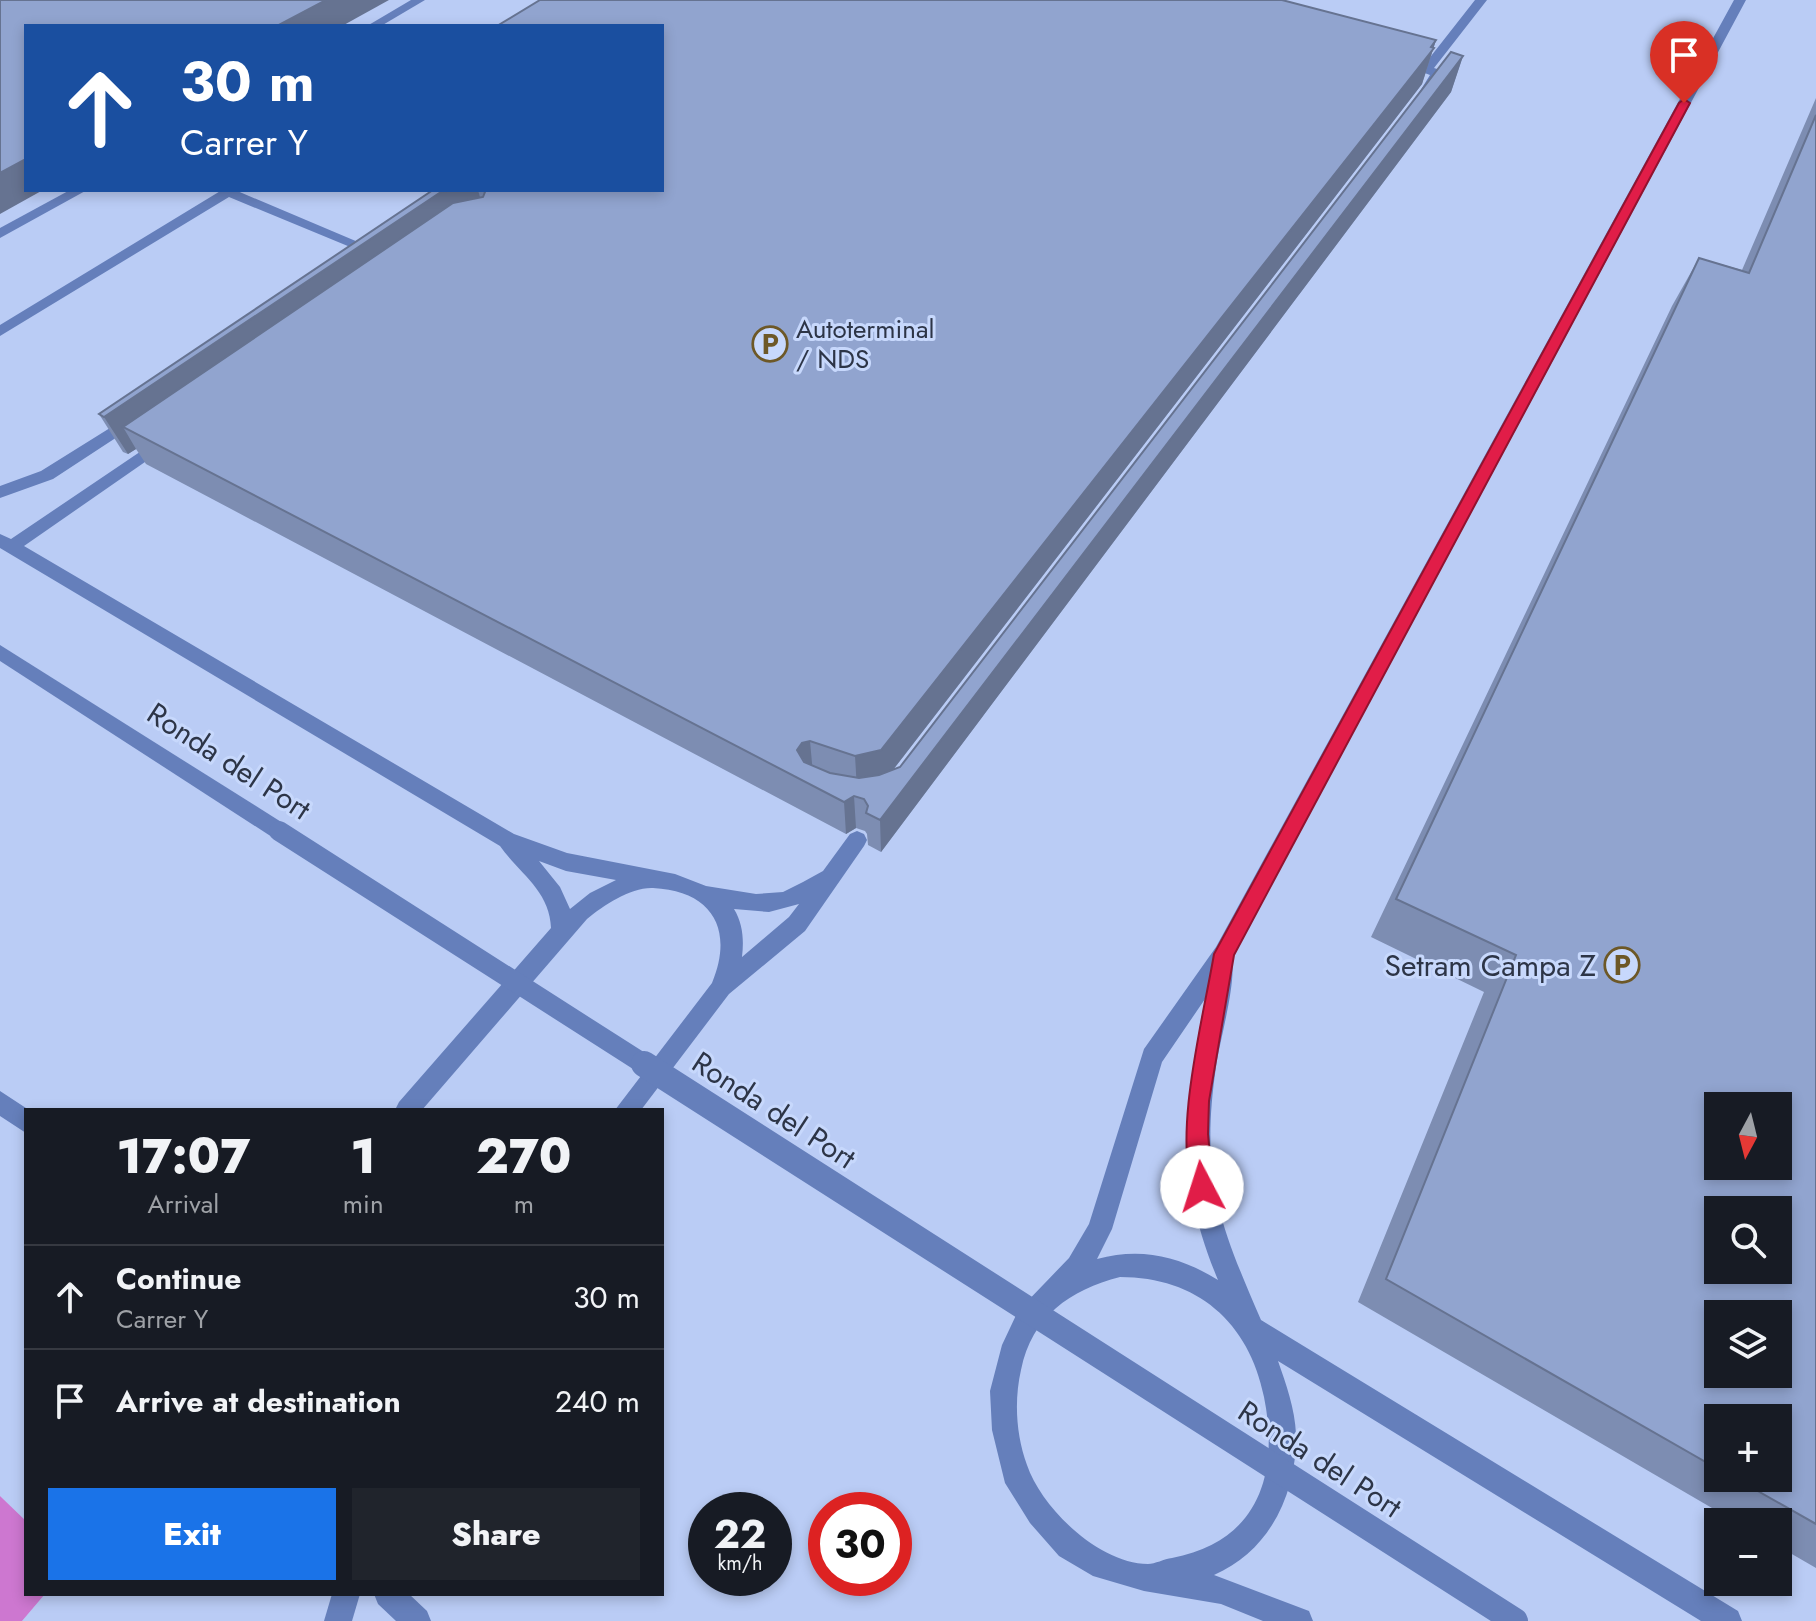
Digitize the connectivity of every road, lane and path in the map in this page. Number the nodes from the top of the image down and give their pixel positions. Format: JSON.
{"nodes":[{"id":1,"x":419,"y":0,"type":"edge"},
{"id":2,"x":1481,"y":0,"type":"edge"},
{"id":3,"x":1740,"y":0,"type":"edge"},
{"id":4,"x":377,"y":24,"type":"edge"},
{"id":5,"x":1382,"y":57,"type":"edge"},
{"id":6,"x":1427,"y":69,"type":"junction"},
{"id":7,"x":1411,"y":112,"type":"edge"},
{"id":8,"x":76,"y":192,"type":"edge"},
{"id":9,"x":228,"y":192,"type":"edge"},
{"id":10,"x":232,"y":192,"type":"edge"},
{"id":11,"x":0,"y":234,"type":"edge"},
{"id":12,"x":365,"y":262,"type":"edge"},
{"id":13,"x":0,"y":331,"type":"edge"},
{"id":14,"x":147,"y":410,"type":"edge"},
{"id":15,"x":178,"y":431,"type":"edge"},
{"id":16,"x":0,"y":492,"type":"edge"},
{"id":17,"x":6,"y":544,"type":"edge"},
{"id":18,"x":0,"y":652,"type":"edge"},
{"id":19,"x":507,"y":840,"type":"junction"},
{"id":20,"x":857,"y":840,"type":"edge"},
{"id":21,"x":832,"y":875,"type":"junction"},
{"id":22,"x":649,"y":880,"type":"junction"},
{"id":23,"x":697,"y":891,"type":"junction"},
{"id":24,"x":562,"y":931,"type":"junction"},
{"id":25,"x":1224,"y":954,"type":"junction"},
{"id":26,"x":720,"y":989,"type":"junction"},
{"id":27,"x":0,"y":1102,"type":"edge"},
{"id":28,"x":409,"y":1108,"type":"edge"},
{"id":29,"x":629,"y":1108,"type":"edge"},
{"id":30,"x":24,"y":1120,"type":"edge"},
{"id":31,"x":1056,"y":1292,"type":"junction"},
{"id":32,"x":1250,"y":1328,"type":"junction"},
{"id":33,"x":1144,"y":1577,"type":"junction"},
{"id":34,"x":345,"y":1596,"type":"edge"},
{"id":35,"x":390,"y":1596,"type":"edge"},
{"id":36,"x":338,"y":1621,"type":"edge"},
{"id":37,"x":417,"y":1621,"type":"edge"},
{"id":38,"x":1299,"y":1621,"type":"edge"},
{"id":39,"x":1515,"y":1621,"type":"edge"},
{"id":40,"x":1728,"y":1621,"type":"edge"}],
"edges":[{"from":1,"to":4,"type":"street"},
{"from":2,"to":6,"type":"street"},
{"from":3,"to":25,"type":"street"},
{"from":5,"to":6,"type":"street"},
{"from":6,"to":7,"type":"street"},
{"from":8,"to":11,"type":"street"},
{"from":9,"to":13,"type":"street"},
{"from":10,"to":12,"type":"street"},
{"from":14,"to":16,"type":"street"},
{"from":15,"to":17,"type":"street"},
{"from":17,"to":19,"type":"street"},
{"from":18,"to":39,"type":"street","name":"Ronda del Port","bridge":true},
{"from":19,"to":22,"type":"street"},
{"from":19,"to":24,"type":"street"},
{"from":20,"to":21,"type":"street"},
{"from":21,"to":23,"type":"street"},
{"from":21,"to":26,"type":"street"},
{"from":22,"to":23,"type":"street"},
{"from":22,"to":24,"type":"street"},
{"from":23,"to":26,"type":"street"},
{"from":24,"to":28,"type":"street"},
{"from":25,"to":31,"type":"street"},
{"from":25,"to":32,"type":"street"},
{"from":26,"to":29,"type":"street"},
{"from":27,"to":30,"type":"street"},
{"from":31,"to":32,"type":"street"},
{"from":31,"to":33,"type":"street"},
{"from":32,"to":33,"type":"street"},
{"from":32,"to":40,"type":"street"},
{"from":33,"to":38,"type":"street"},
{"from":34,"to":36,"type":"street"},
{"from":35,"to":37,"type":"street"}]}
